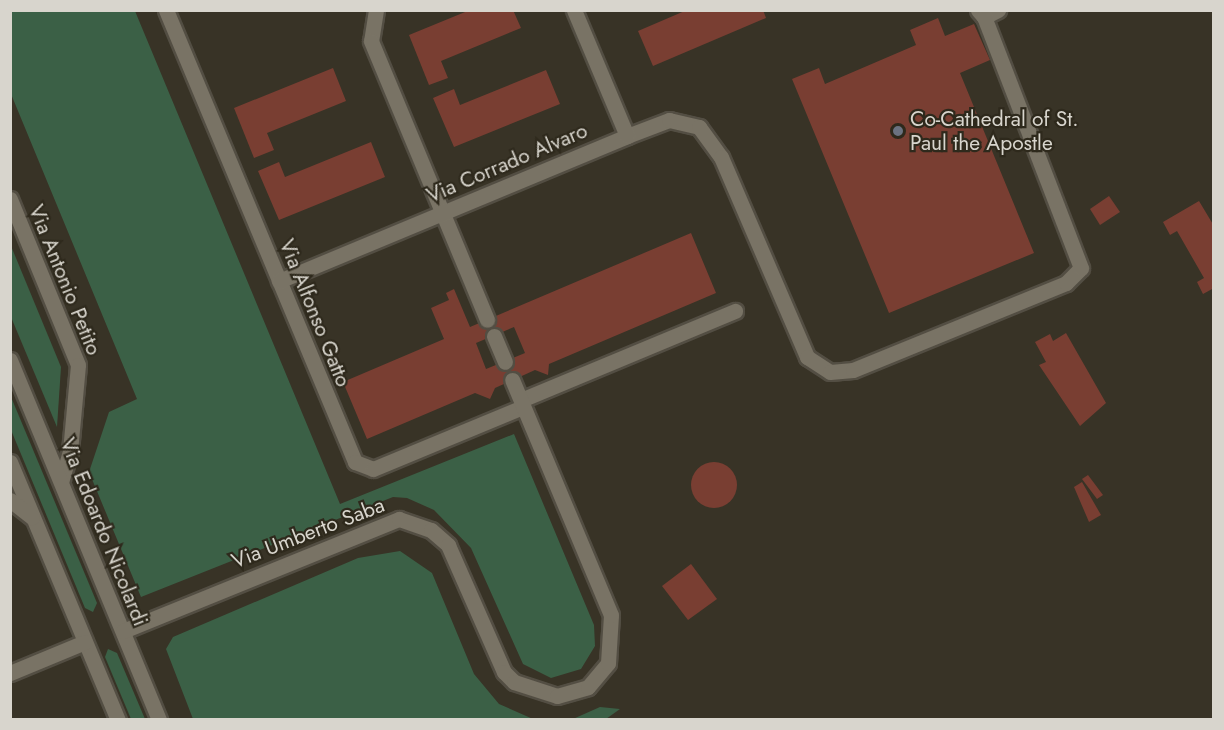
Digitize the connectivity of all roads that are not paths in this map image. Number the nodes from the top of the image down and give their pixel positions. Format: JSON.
{"nodes":[{"id":1,"x":166,"y":10,"type":"edge"},
{"id":2,"x":376,"y":10,"type":"edge"},
{"id":3,"x":574,"y":10,"type":"edge"},
{"id":4,"x":998,"y":10,"type":"edge"},
{"id":5,"x":981,"y":14,"type":"edge"},
{"id":6,"x":627,"y":136,"type":"junction"},
{"id":7,"x":10,"y":200,"type":"edge"},
{"id":8,"x":442,"y":213,"type":"junction"},
{"id":9,"x":279,"y":281,"type":"junction"},
{"id":10,"x":735,"y":311,"type":"dead end"},
{"id":11,"x":487,"y":320,"type":"dead end"},
{"id":12,"x":494,"y":336,"type":"dead end"},
{"id":13,"x":10,"y":360,"type":"edge"},
{"id":14,"x":504,"y":362,"type":"dead end"},
{"id":15,"x":512,"y":380,"type":"dead end"},
{"id":16,"x":522,"y":403,"type":"junction"},
{"id":17,"x":10,"y":462,"type":"edge"},
{"id":18,"x":61,"y":482,"type":"junction"},
{"id":19,"x":10,"y":500,"type":"edge"},
{"id":20,"x":34,"y":519,"type":"junction"},
{"id":21,"x":123,"y":631,"type":"junction"},
{"id":22,"x":86,"y":642,"type":"junction"},
{"id":23,"x":10,"y":673,"type":"edge"},
{"id":24,"x":118,"y":720,"type":"edge"},
{"id":25,"x":159,"y":720,"type":"edge"}],
"edges":[{"from":1,"to":9,"type":"street","name":"Via Alfonso Gatto"},
{"from":2,"to":8,"type":"street"},
{"from":3,"to":6,"type":"street"},
{"from":4,"to":5,"type":"street"},
{"from":5,"to":6,"type":"street","name":"Via Corrado Alvaro"},
{"from":6,"to":8,"type":"street","name":"Via Corrado Alvaro"},
{"from":7,"to":18,"type":"street","name":"Via Antonio Petito"},
{"from":8,"to":9,"type":"street","name":"Via Corrado Alvaro"},
{"from":8,"to":11,"type":"street"},
{"from":9,"to":16,"type":"street","name":"Via Alfonso Gatto"},
{"from":10,"to":16,"type":"street"},
{"from":12,"to":14,"type":"street"},
{"from":13,"to":18,"type":"street","name":"Via Edoardo Nicolardi"},
{"from":15,"to":16,"type":"street","name":"Via Umberto Saba"},
{"from":16,"to":21,"type":"street","name":"Via Umberto Saba"},
{"from":17,"to":20,"type":"street"},
{"from":18,"to":21,"type":"street","name":"Via Edoardo Nicolardi"},
{"from":19,"to":20,"type":"street"},
{"from":20,"to":22,"type":"street"},
{"from":21,"to":25,"type":"street","name":"Via Edoardo Nicolardi"},
{"from":22,"to":23,"type":"street"},
{"from":22,"to":24,"type":"street"}]}
